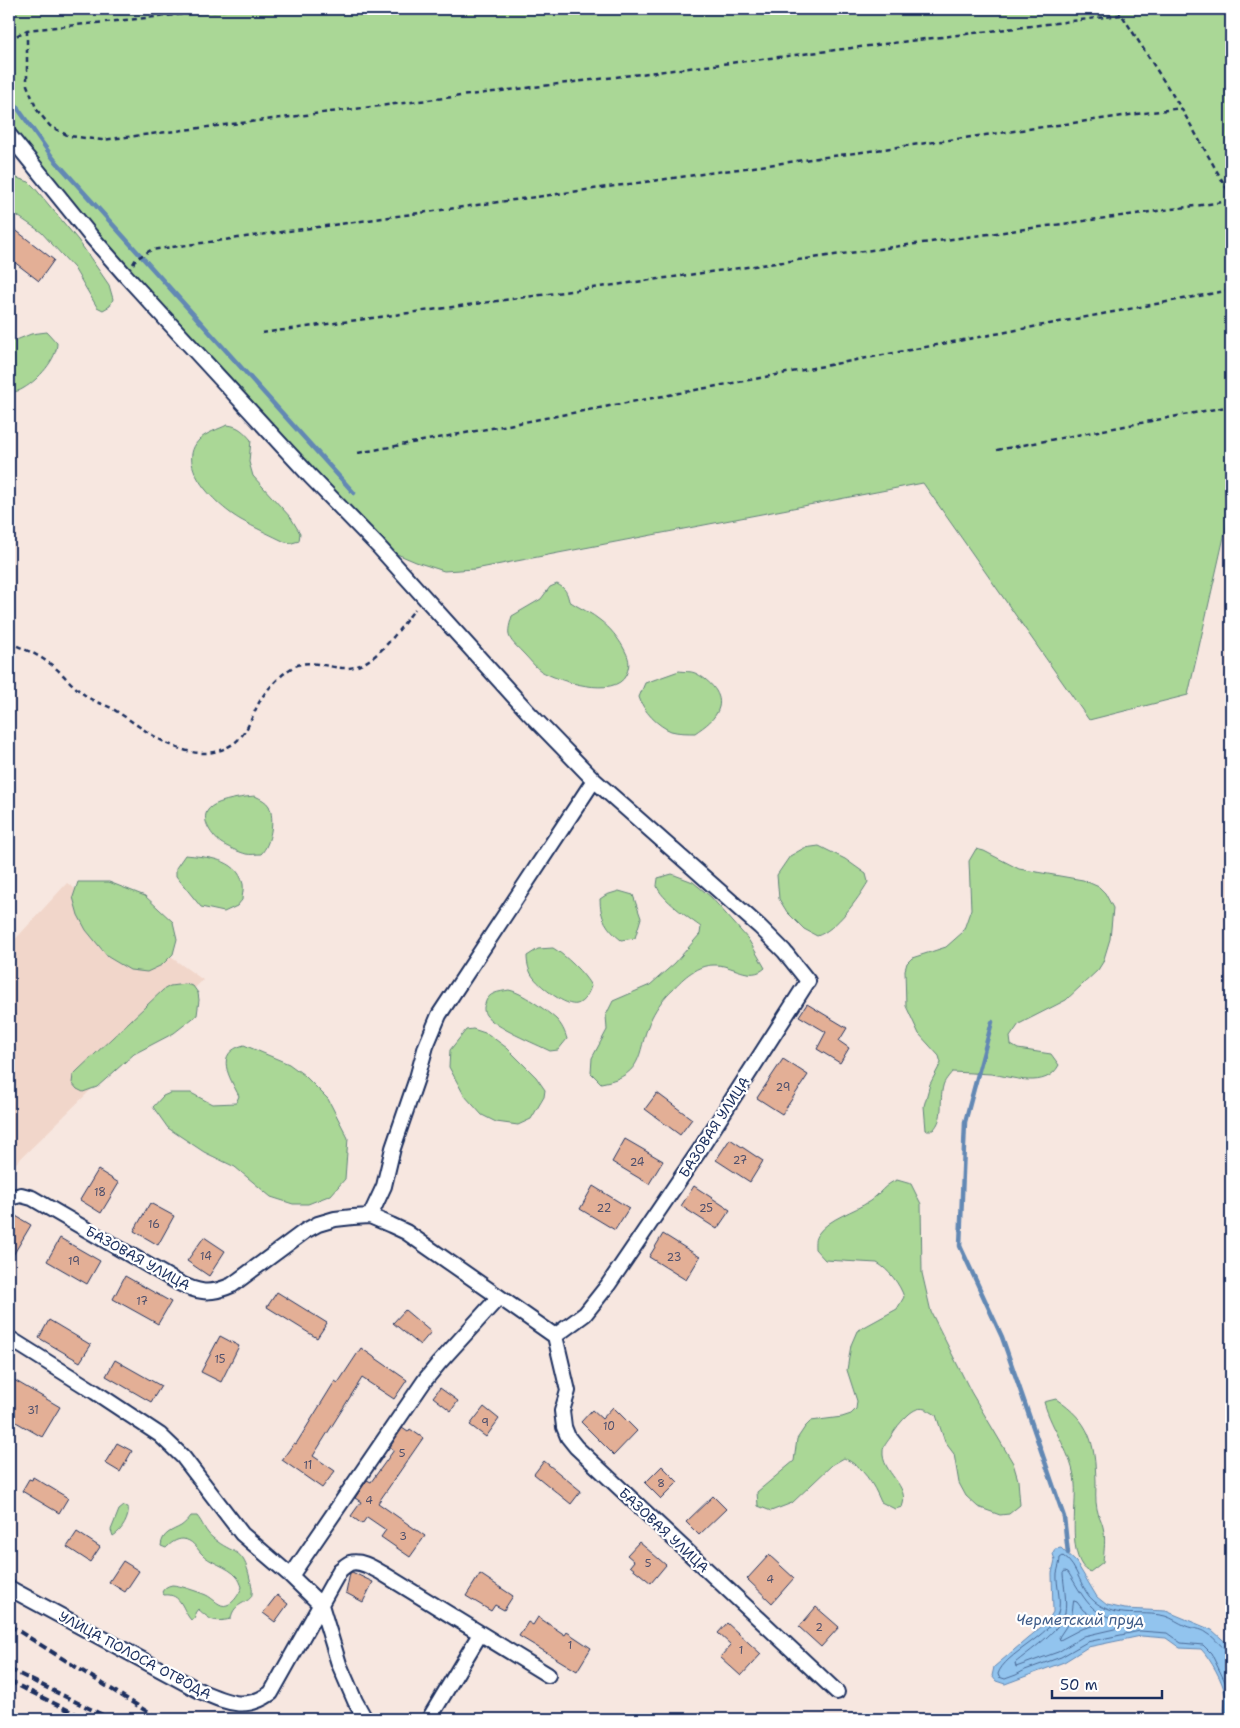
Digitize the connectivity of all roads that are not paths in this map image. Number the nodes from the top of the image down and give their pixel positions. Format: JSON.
{"nodes":[{"id":1,"x":9,"y":135,"type":"edge"},
{"id":2,"x":594,"y":780,"type":"junction"},
{"id":3,"x":9,"y":1198,"type":"edge"},
{"id":4,"x":370,"y":1216,"type":"junction"},
{"id":5,"x":498,"y":1298,"type":"junction"},
{"id":6,"x":555,"y":1336,"type":"junction"},
{"id":7,"x":9,"y":1338,"type":"edge"},
{"id":8,"x":291,"y":1576,"type":"junction"},
{"id":9,"x":9,"y":1588,"type":"edge"},
{"id":10,"x":321,"y":1605,"type":"junction"},
{"id":11,"x":480,"y":1634,"type":"junction"},
{"id":12,"x":548,"y":1675,"type":"dead end"},
{"id":13,"x":837,"y":1692,"type":"dead end"},
{"id":14,"x":365,"y":1719,"type":"edge"},
{"id":15,"x":429,"y":1719,"type":"edge"}],
"edges":[{"from":1,"to":2,"type":"street"},
{"from":2,"to":4,"type":"street"},
{"from":2,"to":6,"type":"street","name":"БАЗОВАЯ УЛИЦА"},
{"from":3,"to":4,"type":"street","name":"БАЗОВАЯ УЛИЦА"},
{"from":4,"to":5,"type":"street","name":"БАЗОВАЯ УЛИЦА"},
{"from":5,"to":6,"type":"street","name":"БАЗОВАЯ УЛИЦА"},
{"from":5,"to":8,"type":"street"},
{"from":6,"to":13,"type":"street","name":"БАЗОВАЯ УЛИЦА"},
{"from":7,"to":8,"type":"street"},
{"from":8,"to":10,"type":"street"},
{"from":9,"to":10,"type":"street","name":"УЛИЦА ПОЛОСА ОТВОДА"},
{"from":10,"to":11,"type":"street","name":"УЛИЦА ПОЛОСА ОТВОДА"},
{"from":10,"to":14,"type":"street"},
{"from":11,"to":12,"type":"street","name":"УЛИЦА ПОЛОСА ОТВОДА"},
{"from":11,"to":15,"type":"street"}]}
